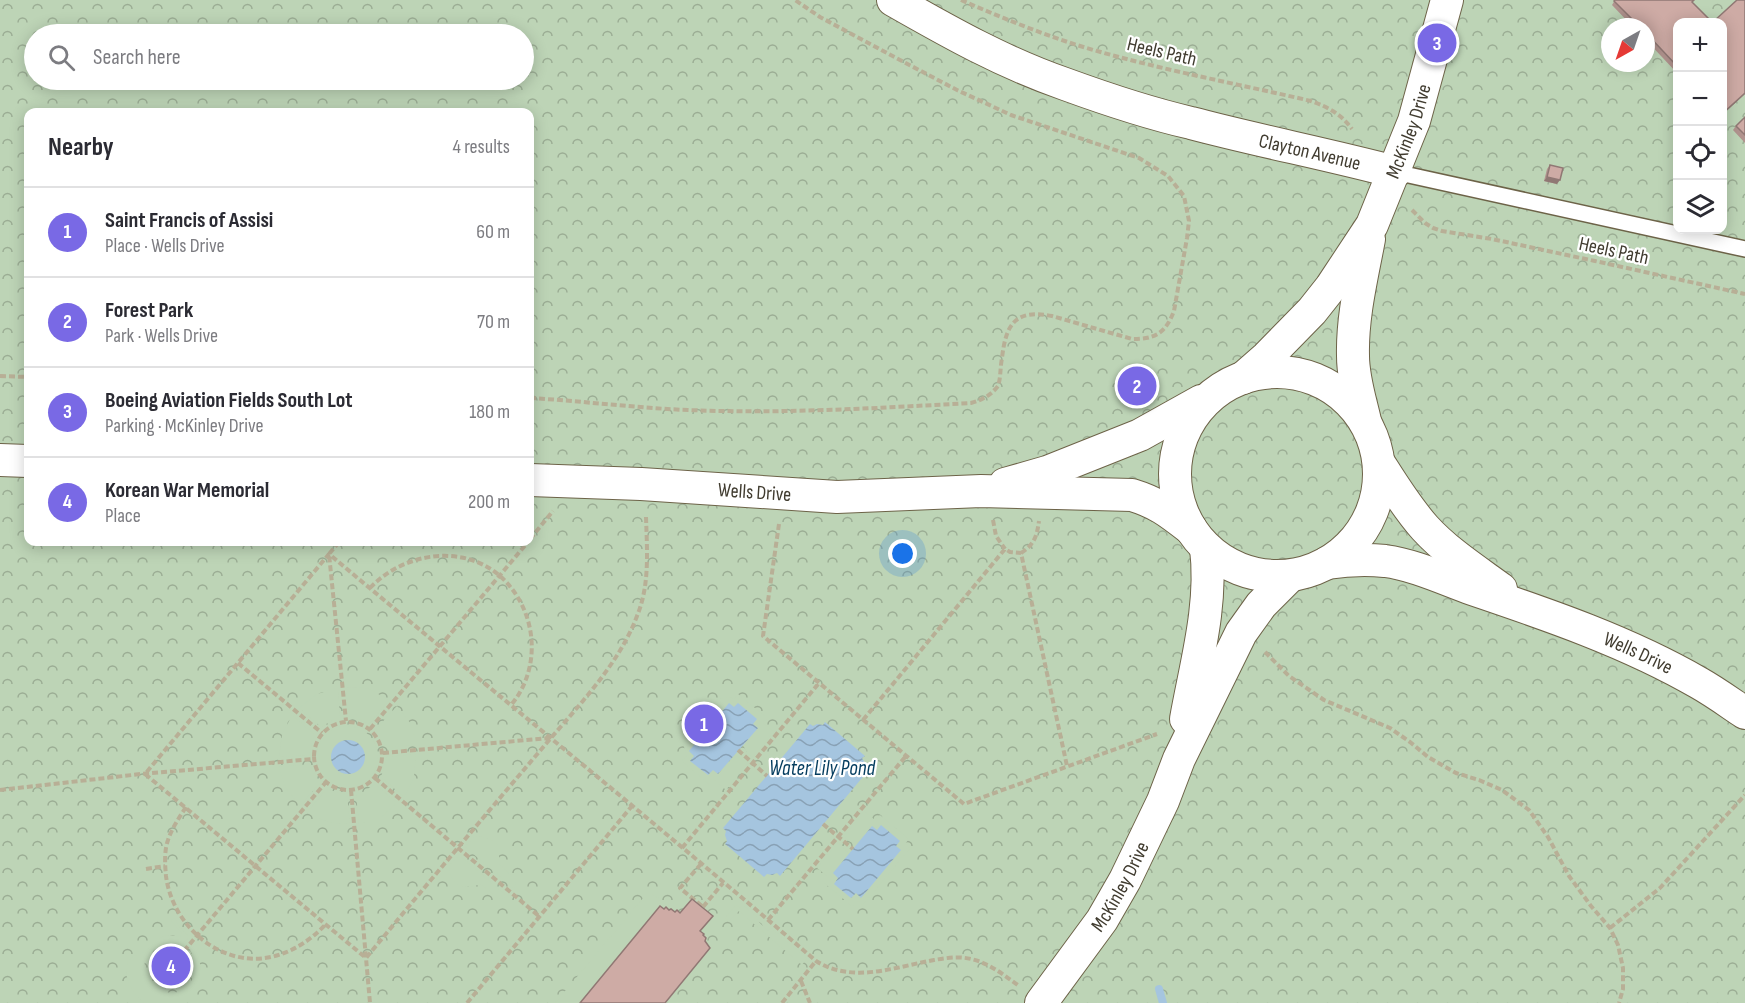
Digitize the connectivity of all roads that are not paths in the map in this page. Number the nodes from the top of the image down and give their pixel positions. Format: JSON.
{"nodes":[{"id":1,"x":894,"y":0,"type":"edge"},
{"id":2,"x":1447,"y":0,"type":"edge"},
{"id":3,"x":1395,"y":172,"type":"junction"},
{"id":4,"x":1372,"y":225,"type":"junction"},
{"id":5,"x":1745,"y":249,"type":"edge"},
{"id":6,"x":1231,"y":384,"type":"junction"},
{"id":7,"x":1366,"y":424,"type":"junction"},
{"id":8,"x":0,"y":460,"type":"edge"},
{"id":9,"x":24,"y":461,"type":"edge"},
{"id":10,"x":1379,"y":463,"type":"junction"},
{"id":11,"x":534,"y":480,"type":"edge"},
{"id":12,"x":987,"y":505,"type":"junction"},
{"id":13,"x":1198,"y":538,"type":"junction"},
{"id":14,"x":1326,"y":563,"type":"junction"},
{"id":15,"x":1290,"y":576,"type":"junction"},
{"id":16,"x":1526,"y":608,"type":"junction"},
{"id":17,"x":1745,"y":713,"type":"edge"},
{"id":18,"x":1179,"y":759,"type":"junction"},
{"id":19,"x":1031,"y":996,"type":"edge"}],
"edges":[{"from":1,"to":3,"type":"street","name":"Clayton Avenue"},
{"from":2,"to":3,"type":"street","name":"McKinley Drive"},
{"from":3,"to":4,"type":"street","name":"McKinley Drive"},
{"from":3,"to":5,"type":"lane","name":"Clayton Avenue"},
{"from":4,"to":6,"type":"street","name":"McKinley Drive"},
{"from":4,"to":7,"type":"street","name":"McKinley Drive"},
{"from":6,"to":7,"type":"street"},
{"from":6,"to":12,"type":"street","name":"Wells Drive"},
{"from":6,"to":13,"type":"street"},
{"from":7,"to":10,"type":"street"},
{"from":8,"to":9,"type":"street"},
{"from":10,"to":14,"type":"street"},
{"from":10,"to":16,"type":"street","name":"Wells Drive"},
{"from":11,"to":12,"type":"street","name":"Wells Drive"},
{"from":12,"to":13,"type":"street","name":"Wells Drive"},
{"from":13,"to":15,"type":"street"},
{"from":13,"to":18,"type":"street","name":"McKinley Drive"},
{"from":14,"to":15,"type":"street"},
{"from":14,"to":16,"type":"street","name":"Wells Drive"},
{"from":15,"to":18,"type":"street","name":"McKinley Drive"},
{"from":16,"to":17,"type":"street","name":"Wells Drive"},
{"from":18,"to":19,"type":"street","name":"McKinley Drive"}]}
